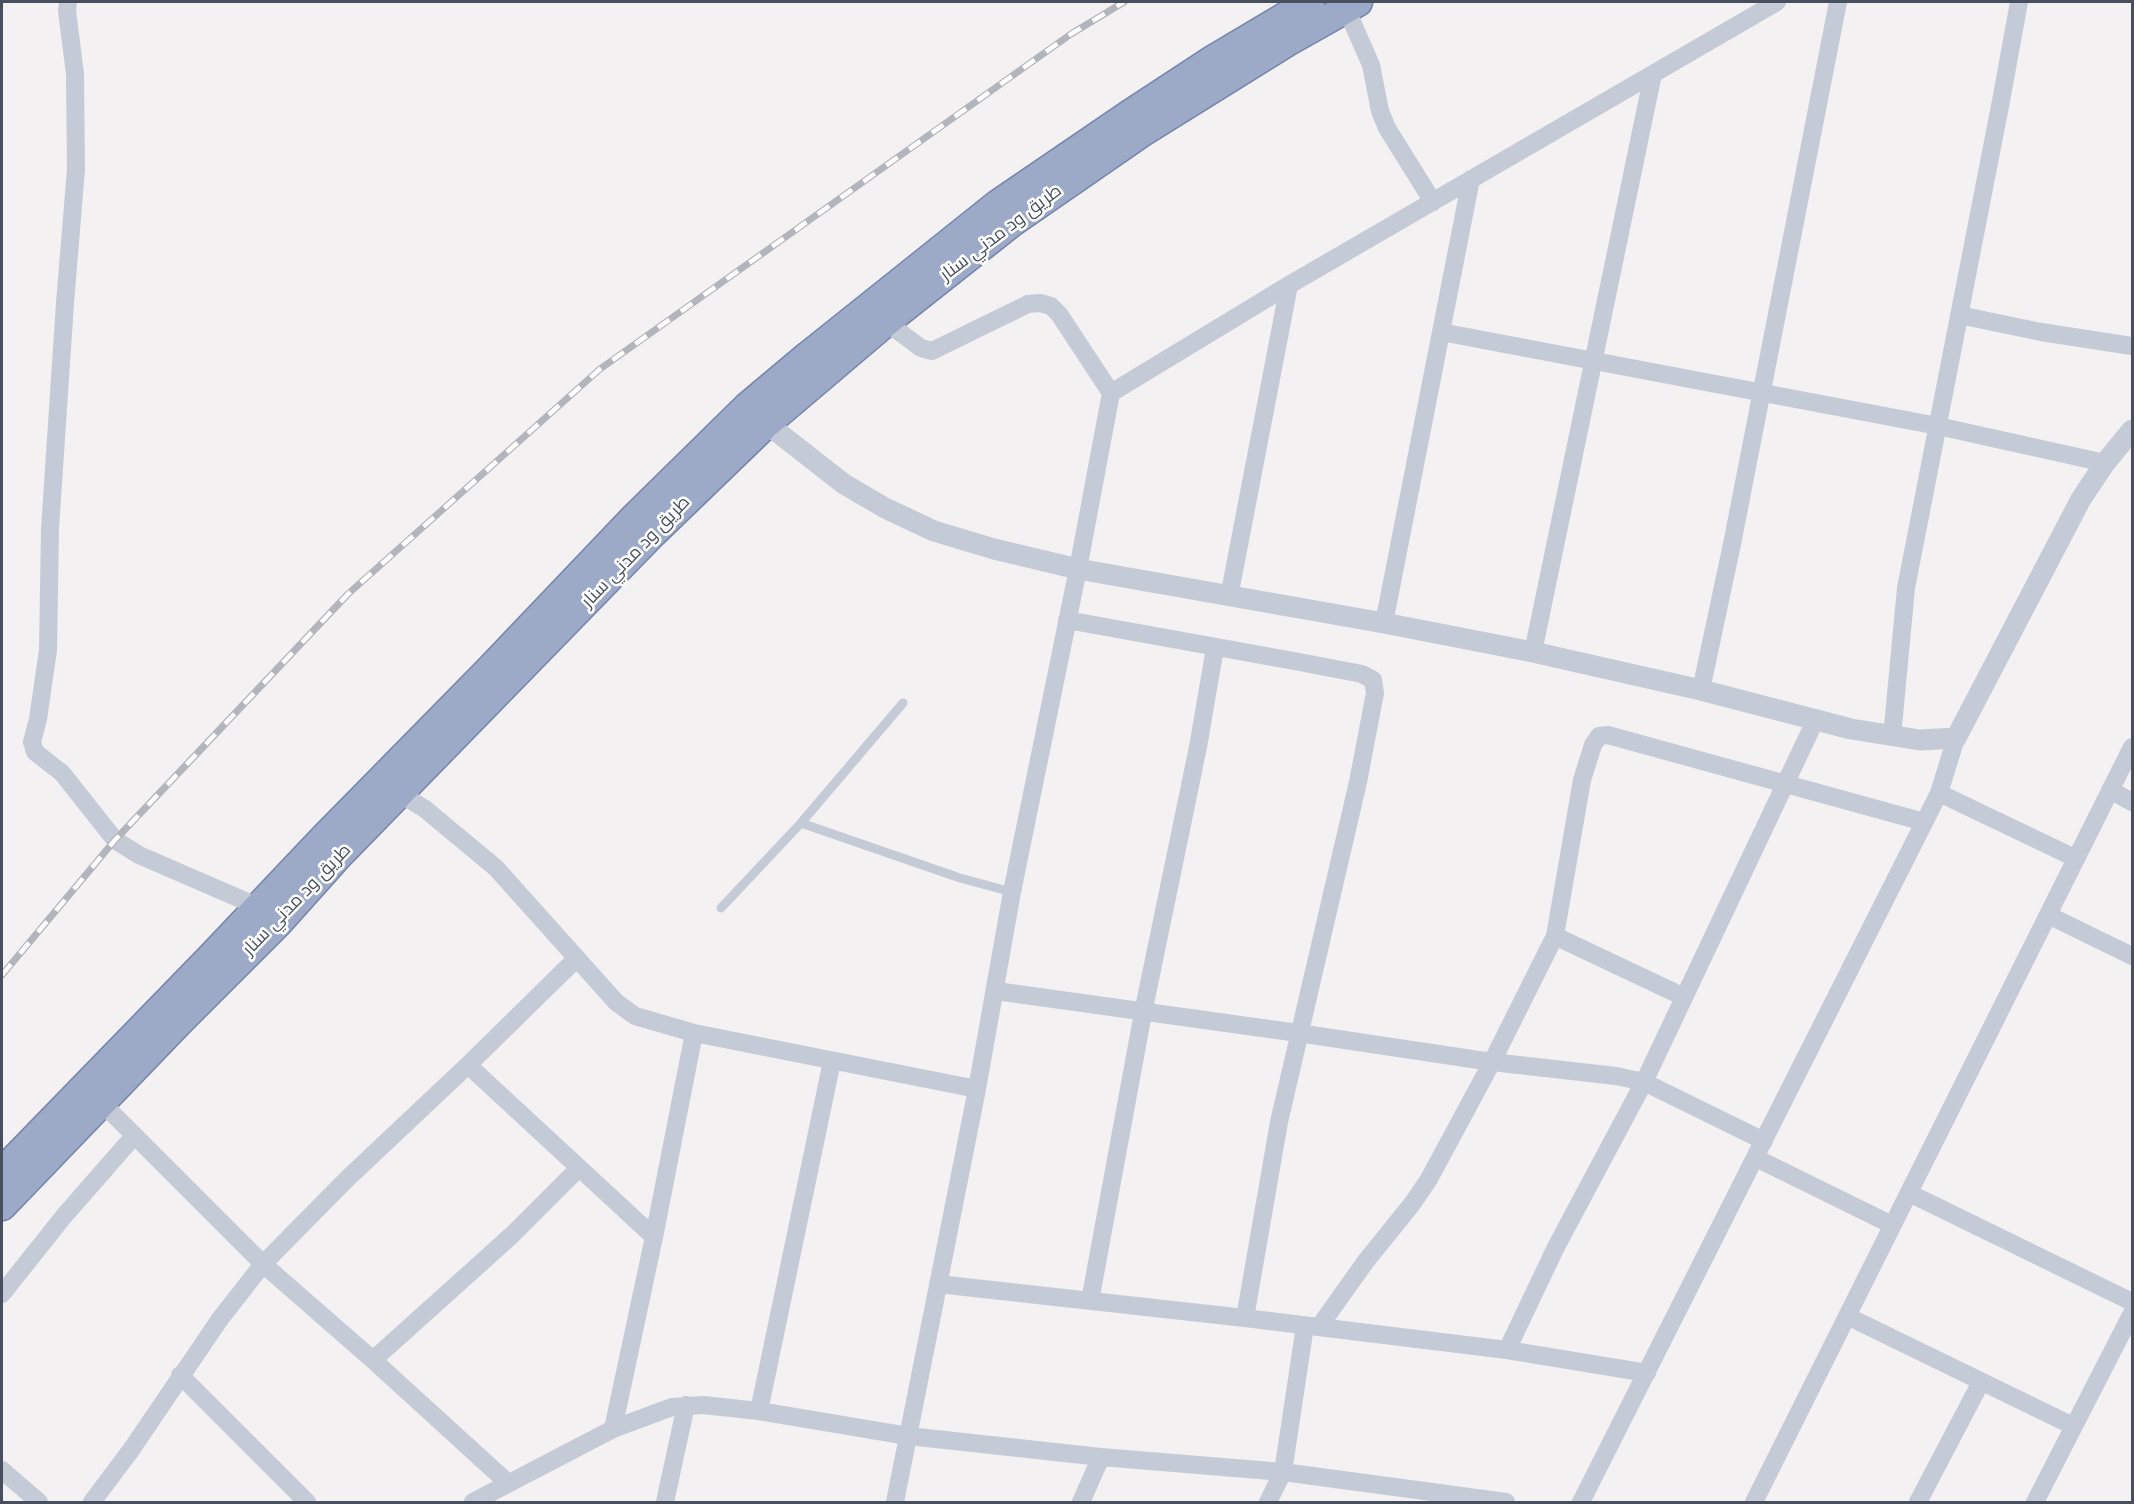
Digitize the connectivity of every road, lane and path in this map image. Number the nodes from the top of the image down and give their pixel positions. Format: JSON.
{"nodes":[{"id":1,"x":68,"y":2,"type":"edge"},
{"id":2,"x":1310,"y":2,"type":"edge"},
{"id":3,"x":1777,"y":2,"type":"edge"},
{"id":4,"x":1838,"y":2,"type":"edge"},
{"id":5,"x":2019,"y":2,"type":"edge"},
{"id":6,"x":1352,"y":5,"type":"edge"},
{"id":7,"x":1653,"y":74,"type":"junction"},
{"id":8,"x":1471,"y":179,"type":"junction"},
{"id":9,"x":1433,"y":202,"type":"junction"},
{"id":10,"x":1289,"y":285,"type":"junction"},
{"id":11,"x":1959,"y":315,"type":"junction"},
{"id":12,"x":886,"y":322,"type":"junction"},
{"id":13,"x":1441,"y":332,"type":"junction"},
{"id":14,"x":2133,"y":346,"type":"edge"},
{"id":15,"x":1593,"y":361,"type":"junction"},
{"id":16,"x":1762,"y":392,"type":"junction"},
{"id":17,"x":1111,"y":393,"type":"junction"},
{"id":18,"x":757,"y":416,"type":"junction"},
{"id":19,"x":1938,"y":426,"type":"junction"},
{"id":20,"x":2133,"y":430,"type":"edge"},
{"id":21,"x":2105,"y":463,"type":"junction"},
{"id":22,"x":1078,"y":569,"type":"junction"},
{"id":23,"x":1229,"y":597,"type":"junction"},
{"id":24,"x":1067,"y":620,"type":"junction"},
{"id":25,"x":1384,"y":623,"type":"junction"},
{"id":26,"x":1215,"y":648,"type":"junction"},
{"id":27,"x":1533,"y":652,"type":"junction"},
{"id":28,"x":1701,"y":690,"type":"junction"},
{"id":29,"x":903,"y":703,"type":"dead end"},
{"id":30,"x":1815,"y":721,"type":"junction"},
{"id":31,"x":1892,"y":736,"type":"junction"},
{"id":32,"x":1956,"y":738,"type":"junction"},
{"id":33,"x":2133,"y":747,"type":"edge"},
{"id":34,"x":1786,"y":785,"type":"junction"},
{"id":35,"x":390,"y":787,"type":"junction"},
{"id":36,"x":2110,"y":790,"type":"junction"},
{"id":37,"x":1939,"y":793,"type":"junction"},
{"id":38,"x":2133,"y":802,"type":"edge"},
{"id":39,"x":1924,"y":822,"type":"junction"},
{"id":40,"x":801,"y":823,"type":"junction"},
{"id":41,"x":2075,"y":858,"type":"junction"},
{"id":42,"x":1012,"y":892,"type":"junction"},
{"id":43,"x":721,"y":908,"type":"dead end"},
{"id":44,"x":269,"y":914,"type":"junction"},
{"id":45,"x":2048,"y":915,"type":"junction"},
{"id":46,"x":1555,"y":936,"type":"junction"},
{"id":47,"x":2133,"y":956,"type":"edge"},
{"id":48,"x":577,"y":958,"type":"junction"},
{"id":49,"x":996,"y":991,"type":"junction"},
{"id":50,"x":1684,"y":997,"type":"junction"},
{"id":51,"x":1143,"y":1013,"type":"junction"},
{"id":52,"x":694,"y":1033,"type":"junction"},
{"id":53,"x":1298,"y":1033,"type":"junction"},
{"id":54,"x":832,"y":1061,"type":"junction"},
{"id":55,"x":1492,"y":1062,"type":"junction"},
{"id":56,"x":468,"y":1065,"type":"junction"},
{"id":57,"x":1644,"y":1082,"type":"junction"},
{"id":58,"x":977,"y":1089,"type":"junction"},
{"id":59,"x":101,"y":1102,"type":"junction"},
{"id":60,"x":134,"y":1136,"type":"junction"},
{"id":61,"x":1760,"y":1150,"type":"junction"},
{"id":62,"x":579,"y":1168,"type":"junction"},
{"id":63,"x":2,"y":1172,"type":"edge"},
{"id":64,"x":1909,"y":1193,"type":"junction"},
{"id":65,"x":2,"y":1206,"type":"edge"},
{"id":66,"x":1892,"y":1225,"type":"junction"},
{"id":67,"x":654,"y":1237,"type":"junction"},
{"id":68,"x":263,"y":1264,"type":"junction"},
{"id":69,"x":938,"y":1284,"type":"junction"},
{"id":70,"x":2,"y":1294,"type":"edge"},
{"id":71,"x":1090,"y":1301,"type":"junction"},
{"id":72,"x":2133,"y":1302,"type":"edge"},
{"id":73,"x":2133,"y":1313,"type":"edge"},
{"id":74,"x":1847,"y":1316,"type":"junction"},
{"id":75,"x":1245,"y":1318,"type":"junction"},
{"id":76,"x":1312,"y":1327,"type":"junction"},
{"id":77,"x":1507,"y":1350,"type":"junction"},
{"id":78,"x":373,"y":1360,"type":"junction"},
{"id":79,"x":1647,"y":1373,"type":"junction"},
{"id":80,"x":180,"y":1375,"type":"junction"},
{"id":81,"x":1981,"y":1382,"type":"junction"},
{"id":82,"x":686,"y":1405,"type":"junction"},
{"id":83,"x":759,"y":1411,"type":"junction"},
{"id":84,"x":2073,"y":1426,"type":"junction"},
{"id":85,"x":613,"y":1429,"type":"junction"},
{"id":86,"x":908,"y":1436,"type":"junction"},
{"id":87,"x":1101,"y":1457,"type":"junction"},
{"id":88,"x":2,"y":1470,"type":"edge"},
{"id":89,"x":1282,"y":1473,"type":"junction"},
{"id":90,"x":508,"y":1483,"type":"junction"},
{"id":91,"x":39,"y":1503,"type":"edge"},
{"id":92,"x":92,"y":1503,"type":"edge"},
{"id":93,"x":307,"y":1503,"type":"edge"},
{"id":94,"x":473,"y":1503,"type":"edge"},
{"id":95,"x":665,"y":1503,"type":"edge"},
{"id":96,"x":895,"y":1503,"type":"edge"},
{"id":97,"x":1081,"y":1503,"type":"edge"},
{"id":98,"x":1268,"y":1503,"type":"edge"},
{"id":99,"x":1506,"y":1503,"type":"edge"},
{"id":100,"x":1581,"y":1503,"type":"edge"},
{"id":101,"x":1754,"y":1503,"type":"edge"},
{"id":102,"x":1918,"y":1503,"type":"edge"},
{"id":103,"x":2035,"y":1503,"type":"edge"}],
"edges":[{"from":1,"to":44,"type":"street"},
{"from":2,"to":18,"type":"highway","name":"طريق ود مدني سنار"},
{"from":3,"to":7,"type":"street"},
{"from":4,"to":16,"type":"street"},
{"from":5,"to":11,"type":"street"},
{"from":6,"to":9,"type":"street"},
{"from":6,"to":12,"type":"highway","name":"طريق ود مدني سنار"},
{"from":7,"to":8,"type":"street"},
{"from":7,"to":15,"type":"street"},
{"from":8,"to":9,"type":"street"},
{"from":8,"to":13,"type":"street"},
{"from":9,"to":10,"type":"street"},
{"from":10,"to":17,"type":"street"},
{"from":10,"to":23,"type":"street"},
{"from":11,"to":14,"type":"street"},
{"from":11,"to":19,"type":"street"},
{"from":12,"to":17,"type":"street"},
{"from":12,"to":18,"type":"highway","name":"طريق ود مدني سنار"},
{"from":13,"to":15,"type":"street"},
{"from":13,"to":25,"type":"street"},
{"from":15,"to":16,"type":"street"},
{"from":15,"to":27,"type":"street"},
{"from":16,"to":19,"type":"street"},
{"from":16,"to":28,"type":"street"},
{"from":17,"to":22,"type":"street"},
{"from":18,"to":22,"type":"street"},
{"from":18,"to":35,"type":"highway","name":"طريق ود مدني سنار"},
{"from":19,"to":21,"type":"street"},
{"from":19,"to":31,"type":"street"},
{"from":20,"to":21,"type":"street"},
{"from":21,"to":32,"type":"street"},
{"from":22,"to":23,"type":"street"},
{"from":22,"to":24,"type":"street"},
{"from":23,"to":25,"type":"street"},
{"from":24,"to":26,"type":"street"},
{"from":24,"to":42,"type":"street"},
{"from":25,"to":27,"type":"street"},
{"from":26,"to":51,"type":"street"},
{"from":26,"to":53,"type":"street"},
{"from":27,"to":28,"type":"street"},
{"from":28,"to":30,"type":"street"},
{"from":29,"to":40,"type":"lane"},
{"from":30,"to":31,"type":"street"},
{"from":30,"to":34,"type":"street"},
{"from":31,"to":32,"type":"street"},
{"from":32,"to":37,"type":"street"},
{"from":33,"to":36,"type":"street"},
{"from":34,"to":39,"type":"street"},
{"from":34,"to":46,"type":"street"},
{"from":34,"to":50,"type":"street"},
{"from":35,"to":44,"type":"highway","name":"طريق ود مدني سنار"},
{"from":35,"to":48,"type":"street"},
{"from":36,"to":38,"type":"street"},
{"from":36,"to":41,"type":"street"},
{"from":37,"to":39,"type":"street"},
{"from":37,"to":41,"type":"street"},
{"from":39,"to":61,"type":"street"},
{"from":40,"to":42,"type":"lane"},
{"from":40,"to":43,"type":"lane"},
{"from":41,"to":45,"type":"street"},
{"from":42,"to":49,"type":"street"},
{"from":44,"to":59,"type":"highway","name":"طريق ود مدني سنار"},
{"from":44,"to":63,"type":"highway","name":"طريق ود مدني سنار"},
{"from":45,"to":47,"type":"street"},
{"from":45,"to":64,"type":"street"},
{"from":46,"to":50,"type":"street"},
{"from":46,"to":55,"type":"street"},
{"from":48,"to":52,"type":"street"},
{"from":48,"to":56,"type":"street"},
{"from":49,"to":51,"type":"street"},
{"from":49,"to":58,"type":"street"},
{"from":50,"to":57,"type":"street"},
{"from":51,"to":53,"type":"street"},
{"from":51,"to":71,"type":"street"},
{"from":52,"to":54,"type":"street"},
{"from":52,"to":67,"type":"street"},
{"from":53,"to":55,"type":"street"},
{"from":53,"to":75,"type":"street"},
{"from":54,"to":58,"type":"street"},
{"from":54,"to":83,"type":"street"},
{"from":55,"to":57,"type":"street"},
{"from":55,"to":76,"type":"street"},
{"from":56,"to":62,"type":"street"},
{"from":56,"to":68,"type":"street"},
{"from":57,"to":61,"type":"street"},
{"from":57,"to":77,"type":"street"},
{"from":58,"to":69,"type":"street"},
{"from":59,"to":60,"type":"street"},
{"from":59,"to":65,"type":"highway","name":"طريق ود مدني سنار"},
{"from":60,"to":68,"type":"street"},
{"from":60,"to":70,"type":"street"},
{"from":61,"to":66,"type":"street"},
{"from":61,"to":79,"type":"street"},
{"from":62,"to":67,"type":"street"},
{"from":62,"to":78,"type":"street"},
{"from":64,"to":66,"type":"street"},
{"from":64,"to":72,"type":"street"},
{"from":66,"to":74,"type":"street"},
{"from":67,"to":85,"type":"street"},
{"from":68,"to":78,"type":"street"},
{"from":68,"to":80,"type":"street"},
{"from":69,"to":71,"type":"street"},
{"from":69,"to":86,"type":"street"},
{"from":71,"to":75,"type":"street"},
{"from":73,"to":84,"type":"street"},
{"from":74,"to":81,"type":"street"},
{"from":74,"to":101,"type":"street"},
{"from":75,"to":76,"type":"street"},
{"from":76,"to":77,"type":"street"},
{"from":76,"to":89,"type":"street"},
{"from":77,"to":79,"type":"street"},
{"from":78,"to":90,"type":"street"},
{"from":79,"to":100,"type":"street"},
{"from":80,"to":92,"type":"street"},
{"from":80,"to":93,"type":"street"},
{"from":81,"to":84,"type":"street"},
{"from":81,"to":102,"type":"street"},
{"from":82,"to":83,"type":"street"},
{"from":82,"to":85,"type":"street"},
{"from":82,"to":95,"type":"street"},
{"from":83,"to":86,"type":"street"},
{"from":84,"to":103,"type":"street"},
{"from":85,"to":90,"type":"street"},
{"from":86,"to":87,"type":"street"},
{"from":86,"to":96,"type":"street"},
{"from":87,"to":89,"type":"street"},
{"from":87,"to":97,"type":"street"},
{"from":88,"to":91,"type":"street"},
{"from":89,"to":98,"type":"street"},
{"from":89,"to":99,"type":"street"},
{"from":90,"to":94,"type":"street"}]}
